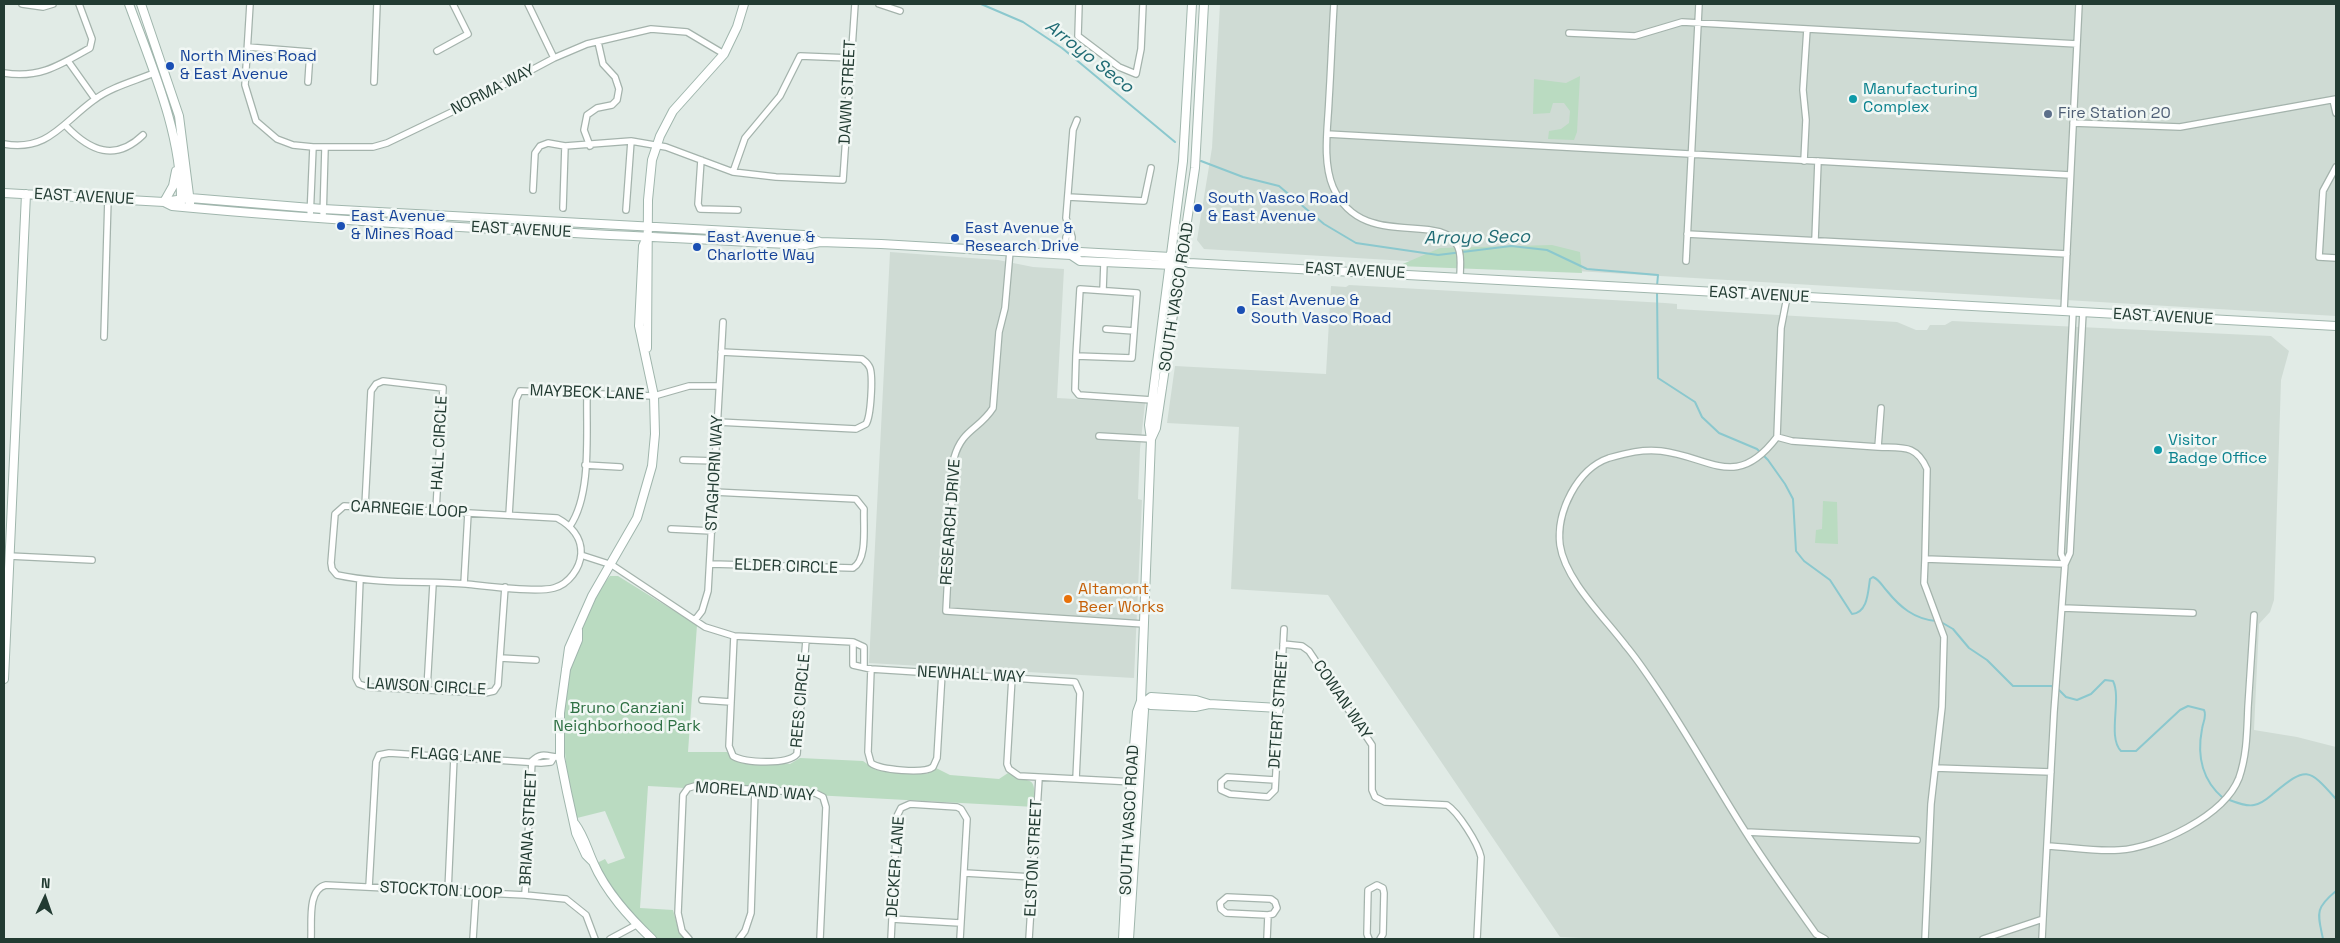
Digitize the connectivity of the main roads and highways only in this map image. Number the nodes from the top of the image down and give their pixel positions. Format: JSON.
{"nodes":[{"id":1,"x":129,"y":4,"type":"edge"},
{"id":2,"x":141,"y":4,"type":"edge"},
{"id":3,"x":744,"y":4,"type":"edge"},
{"id":4,"x":1192,"y":4,"type":"edge"},
{"id":5,"x":1204,"y":4,"type":"edge"},
{"id":6,"x":154,"y":73,"type":"junction"},
{"id":7,"x":180,"y":119,"type":"junction"},
{"id":8,"x":178,"y":163,"type":"junction"},
{"id":9,"x":4,"y":192,"type":"edge"},
{"id":10,"x":26,"y":194,"type":"junction"},
{"id":11,"x":185,"y":198,"type":"junction"},
{"id":12,"x":164,"y":202,"type":"junction"},
{"id":13,"x":181,"y":207,"type":"junction"},
{"id":14,"x":190,"y":207,"type":"junction"},
{"id":15,"x":648,"y":227,"type":"junction"},
{"id":16,"x":647,"y":237,"type":"junction"},
{"id":17,"x":820,"y":242,"type":"junction"},
{"id":18,"x":1068,"y":255,"type":"junction"},
{"id":19,"x":1171,"y":257,"type":"junction"},
{"id":20,"x":1182,"y":262,"type":"junction"},
{"id":21,"x":1170,"y":267,"type":"junction"},
{"id":22,"x":2336,"y":326,"type":"edge"},
{"id":23,"x":1151,"y":439,"type":"junction"},
{"id":24,"x":4,"y":679,"type":"edge"},
{"id":25,"x":1143,"y":701,"type":"junction"},
{"id":26,"x":1279,"y":708,"type":"road end"},
{"id":27,"x":1134,"y":782,"type":"junction"},
{"id":28,"x":652,"y":939,"type":"edge"},
{"id":29,"x":1123,"y":939,"type":"edge"},
{"id":30,"x":1129,"y":939,"type":"edge"}],
"edges":[{"from":1,"to":6,"type":"main road"},
{"from":2,"to":7,"type":"main road"},
{"from":3,"to":15,"type":"main road"},
{"from":4,"to":19,"type":"main road","name":"SOUTH VASCO ROAD"},
{"from":5,"to":20,"type":"main road","name":"SOUTH VASCO ROAD"},
{"from":6,"to":7,"type":"main road"},
{"from":6,"to":8,"type":"main road"},
{"from":7,"to":11,"type":"main road"},
{"from":8,"to":11,"type":"main road"},
{"from":8,"to":12,"type":"main road"},
{"from":9,"to":10,"type":"main road","name":"EAST AVENUE"},
{"from":10,"to":12,"type":"main road","name":"EAST AVENUE"},
{"from":10,"to":24,"type":"main road"},
{"from":11,"to":12,"type":"main road","name":"EAST AVENUE"},
{"from":11,"to":13,"type":"main road"},
{"from":11,"to":14,"type":"main road"},
{"from":11,"to":15,"type":"main road","name":"EAST AVENUE"},
{"from":12,"to":13,"type":"main road","name":"EAST AVENUE"},
{"from":13,"to":14,"type":"main road","name":"EAST AVENUE"},
{"from":14,"to":16,"type":"main road","name":"EAST AVENUE"},
{"from":15,"to":16,"type":"main road"},
{"from":15,"to":17,"type":"main road","name":"EAST AVENUE"},
{"from":16,"to":17,"type":"main road","name":"EAST AVENUE"},
{"from":16,"to":28,"type":"main road"},
{"from":17,"to":18,"type":"main road","name":"EAST AVENUE"},
{"from":18,"to":19,"type":"main road","name":"EAST AVENUE"},
{"from":18,"to":21,"type":"main road","name":"EAST AVENUE"},
{"from":19,"to":20,"type":"main road","name":"EAST AVENUE"},
{"from":19,"to":21,"type":"main road","name":"SOUTH VASCO ROAD"},
{"from":20,"to":21,"type":"main road","name":"EAST AVENUE"},
{"from":20,"to":22,"type":"main road","name":"EAST AVENUE"},
{"from":20,"to":23,"type":"main road","name":"SOUTH VASCO ROAD"},
{"from":21,"to":23,"type":"main road","name":"SOUTH VASCO ROAD"},
{"from":23,"to":25,"type":"main road","name":"SOUTH VASCO ROAD"},
{"from":25,"to":26,"type":"main road"},
{"from":25,"to":27,"type":"main road","name":"SOUTH VASCO ROAD"},
{"from":27,"to":29,"type":"main road","name":"SOUTH VASCO ROAD"},
{"from":27,"to":30,"type":"main road","name":"SOUTH VASCO ROAD"}]}
